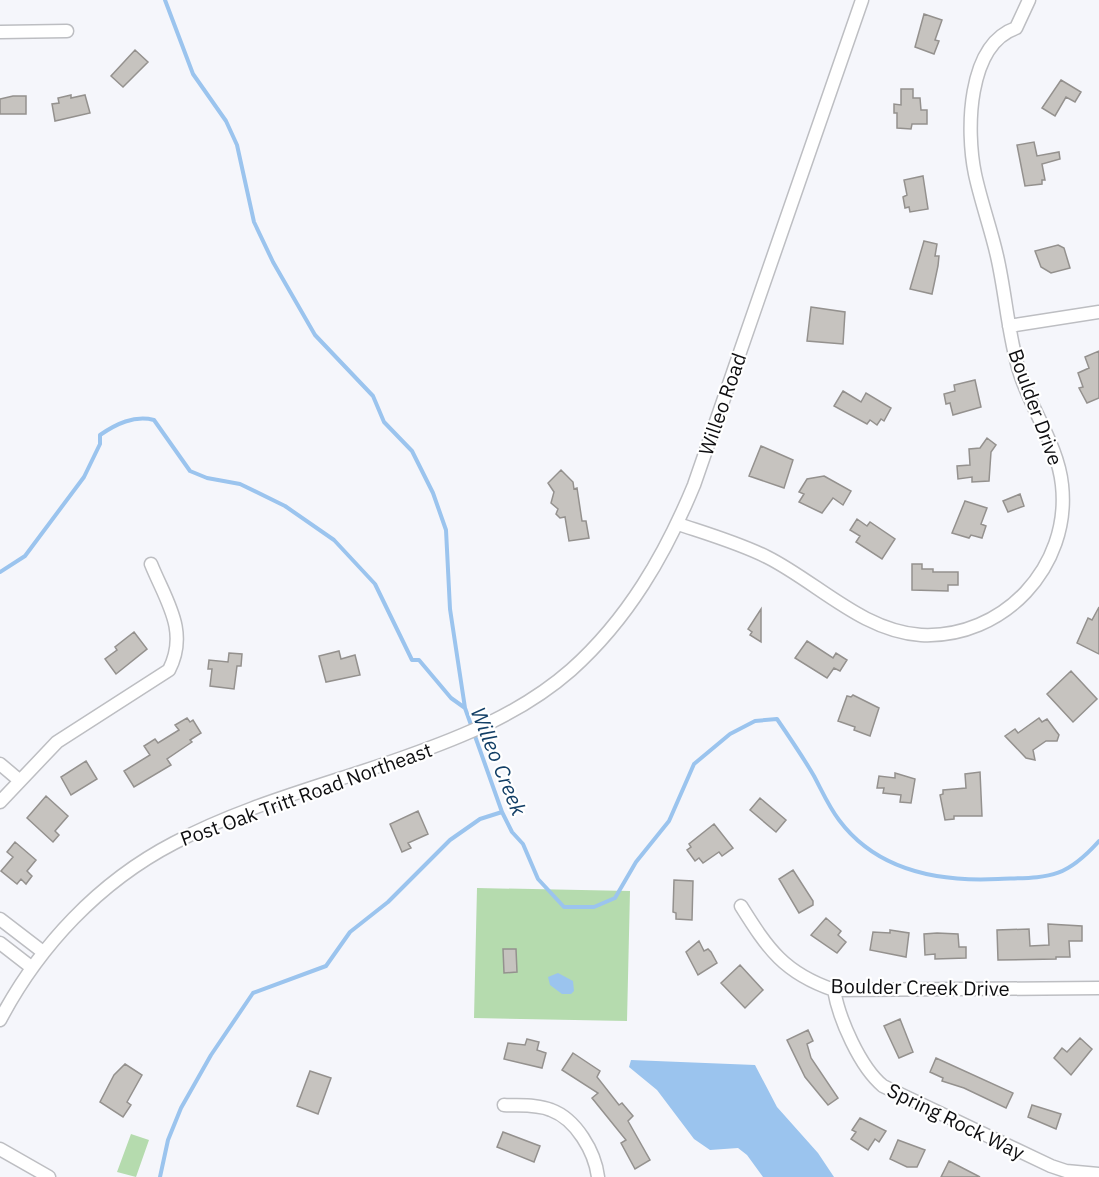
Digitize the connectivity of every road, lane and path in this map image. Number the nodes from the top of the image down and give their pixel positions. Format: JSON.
{"nodes":[{"id":1,"x":862,"y":0,"type":"edge"},
{"id":2,"x":1029,"y":0,"type":"edge"},
{"id":3,"x":67,"y":31,"type":"dead end"},
{"id":4,"x":0,"y":32,"type":"edge"},
{"id":5,"x":1099,"y":312,"type":"edge"},
{"id":6,"x":1010,"y":326,"type":"junction"},
{"id":7,"x":678,"y":525,"type":"junction"},
{"id":8,"x":151,"y":564,"type":"dead end"},
{"id":9,"x":472,"y":732,"type":"joint"},
{"id":10,"x":0,"y":764,"type":"edge"},
{"id":11,"x":19,"y":780,"type":"junction"},
{"id":12,"x":0,"y":802,"type":"edge"},
{"id":13,"x":741,"y":906,"type":"dead end"},
{"id":14,"x":0,"y":919,"type":"edge"},
{"id":15,"x":0,"y":943,"type":"edge"},
{"id":16,"x":43,"y":952,"type":"junction"},
{"id":17,"x":31,"y":967,"type":"junction"},
{"id":18,"x":1099,"y":988,"type":"edge"},
{"id":19,"x":834,"y":990,"type":"junction"},
{"id":20,"x":0,"y":1020,"type":"edge"},
{"id":21,"x":504,"y":1105,"type":"dead end"},
{"id":22,"x":0,"y":1149,"type":"edge"},
{"id":23,"x":1099,"y":1174,"type":"edge"},
{"id":24,"x":49,"y":1177,"type":"edge"},
{"id":25,"x":598,"y":1177,"type":"edge"}],
"edges":[{"from":1,"to":7,"type":"street","name":"Willeo Road"},
{"from":2,"to":6,"type":"street","name":"Boulder Drive"},
{"from":3,"to":4,"type":"street"},
{"from":5,"to":6,"type":"street"},
{"from":6,"to":7,"type":"street","name":"Boulder Drive"},
{"from":7,"to":9,"type":"street","name":"Willeo Road"},
{"from":8,"to":11,"type":"street"},
{"from":9,"to":16,"type":"street","name":"Post Oak Tritt Road Northeast"},
{"from":10,"to":11,"type":"street"},
{"from":11,"to":12,"type":"street"},
{"from":13,"to":19,"type":"street","name":"Boulder Creek Drive"},
{"from":14,"to":16,"type":"street"},
{"from":15,"to":17,"type":"street"},
{"from":16,"to":17,"type":"street","name":"Post Oak Tritt Road Northeast"},
{"from":17,"to":20,"type":"street","name":"Post Oak Tritt Road Northeast"},
{"from":18,"to":19,"type":"street","name":"Boulder Creek Drive"},
{"from":19,"to":23,"type":"street","name":"Spring Rock Way"},
{"from":21,"to":25,"type":"street"},
{"from":22,"to":24,"type":"street"}]}
